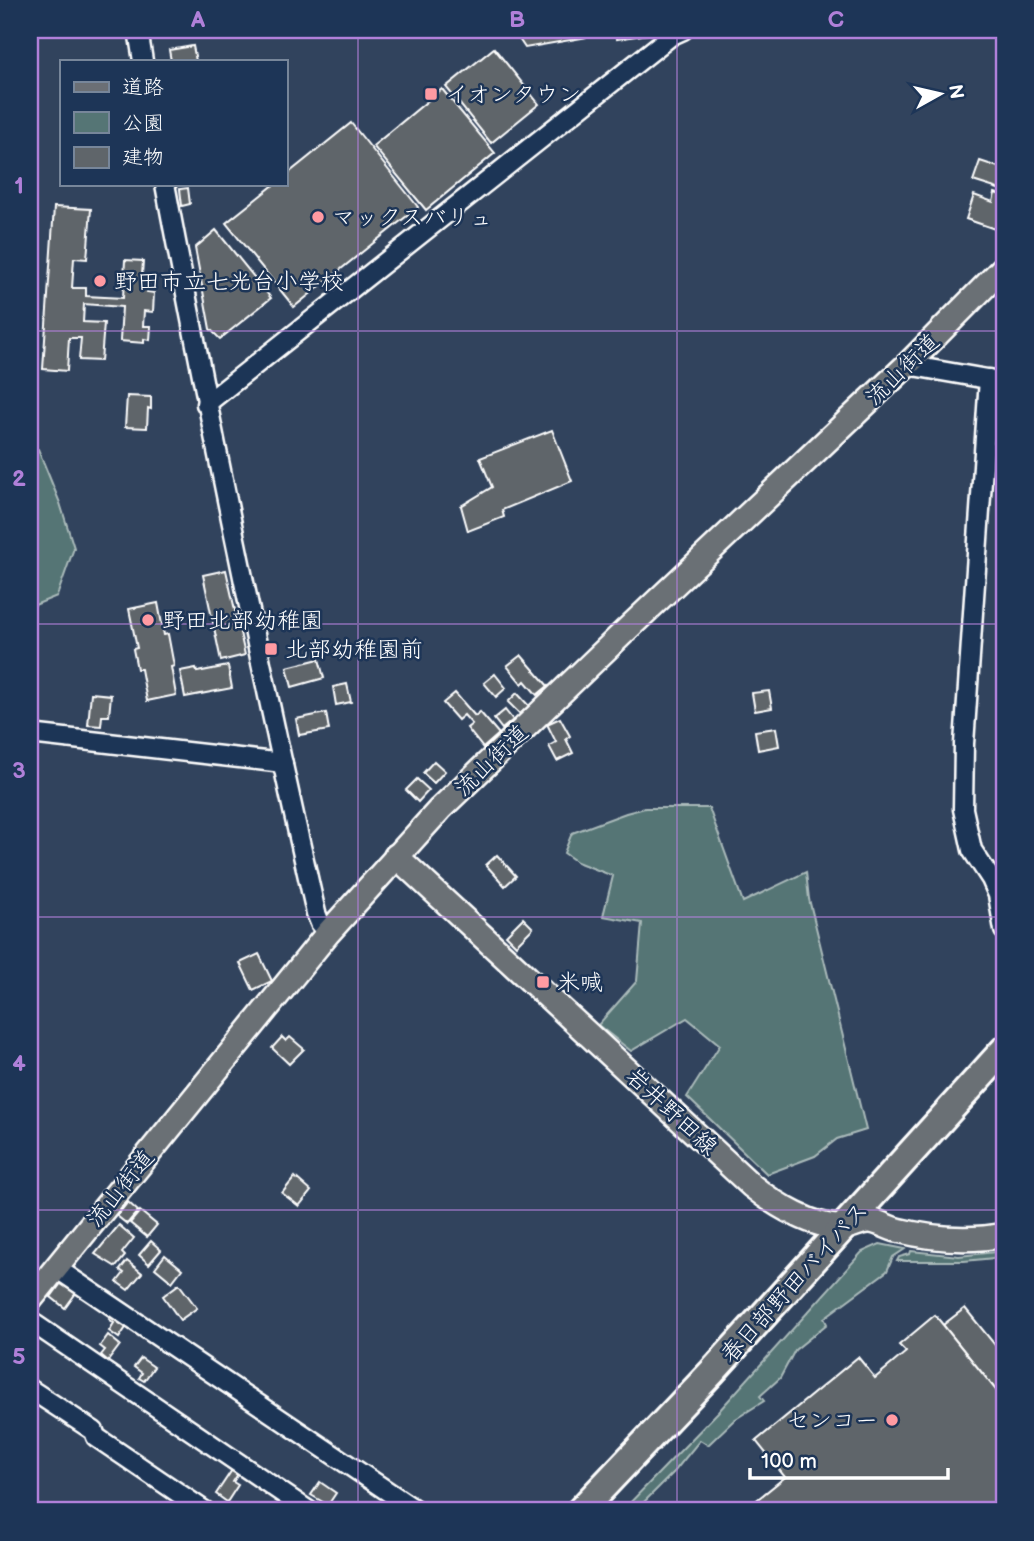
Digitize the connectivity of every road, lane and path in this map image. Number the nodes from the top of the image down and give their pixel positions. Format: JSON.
{"nodes":[{"id":1,"x":138,"y":30,"type":"edge"},
{"id":2,"x":683,"y":30,"type":"edge"},
{"id":3,"x":144,"y":60,"type":"edge"},
{"id":4,"x":165,"y":186,"type":"edge"},
{"id":5,"x":1004,"y":267,"type":"edge"},
{"id":6,"x":907,"y":365,"type":"junction"},
{"id":7,"x":997,"y":381,"type":"edge"},
{"id":8,"x":206,"y":404,"type":"junction"},
{"id":9,"x":30,"y":734,"type":"edge"},
{"id":10,"x":283,"y":763,"type":"junction"},
{"id":11,"x":396,"y":856,"type":"junction"},
{"id":12,"x":1004,"y":930,"type":"edge"},
{"id":13,"x":328,"y":933,"type":"junction"},
{"id":14,"x":1004,"y":1050,"type":"edge"},
{"id":15,"x":1004,"y":1074,"type":"edge"},
{"id":16,"x":857,"y":1224,"type":"junction"},
{"id":17,"x":1004,"y":1235,"type":"edge"},
{"id":18,"x":57,"y":1268,"type":"junction"},
{"id":19,"x":30,"y":1300,"type":"edge"},
{"id":20,"x":30,"y":1321,"type":"edge"},
{"id":21,"x":30,"y":1389,"type":"edge"},
{"id":22,"x":205,"y":1511,"type":"edge"},
{"id":23,"x":309,"y":1511,"type":"edge"},
{"id":24,"x":416,"y":1511,"type":"edge"},
{"id":25,"x":580,"y":1511,"type":"edge"},
{"id":26,"x":600,"y":1511,"type":"edge"}],
"edges":[{"from":1,"to":3,"type":"street"},
{"from":2,"to":8,"type":"street"},
{"from":4,"to":8,"type":"street"},
{"from":5,"to":6,"type":"main road","name":"流山街道"},
{"from":6,"to":7,"type":"street"},
{"from":6,"to":11,"type":"main road","name":"流山街道"},
{"from":7,"to":12,"type":"street"},
{"from":8,"to":10,"type":"street"},
{"from":9,"to":10,"type":"street"},
{"from":10,"to":13,"type":"street"},
{"from":11,"to":13,"type":"main road","name":"流山街道"},
{"from":11,"to":16,"type":"main road","name":"岩井野田線"},
{"from":13,"to":18,"type":"main road","name":"流山街道"},
{"from":14,"to":16,"type":"highway","name":"春日部野田バイパス"},
{"from":15,"to":16,"type":"highway","name":"春日部野田バイパス"},
{"from":16,"to":17,"type":"main road","name":"岩井野田線"},
{"from":16,"to":25,"type":"highway","name":"春日部野田バイパス"},
{"from":16,"to":26,"type":"highway","name":"春日部野田バイパス"},
{"from":18,"to":19,"type":"main road","name":"流山街道"},
{"from":18,"to":24,"type":"street"},
{"from":20,"to":23,"type":"street"},
{"from":21,"to":22,"type":"street"}]}
